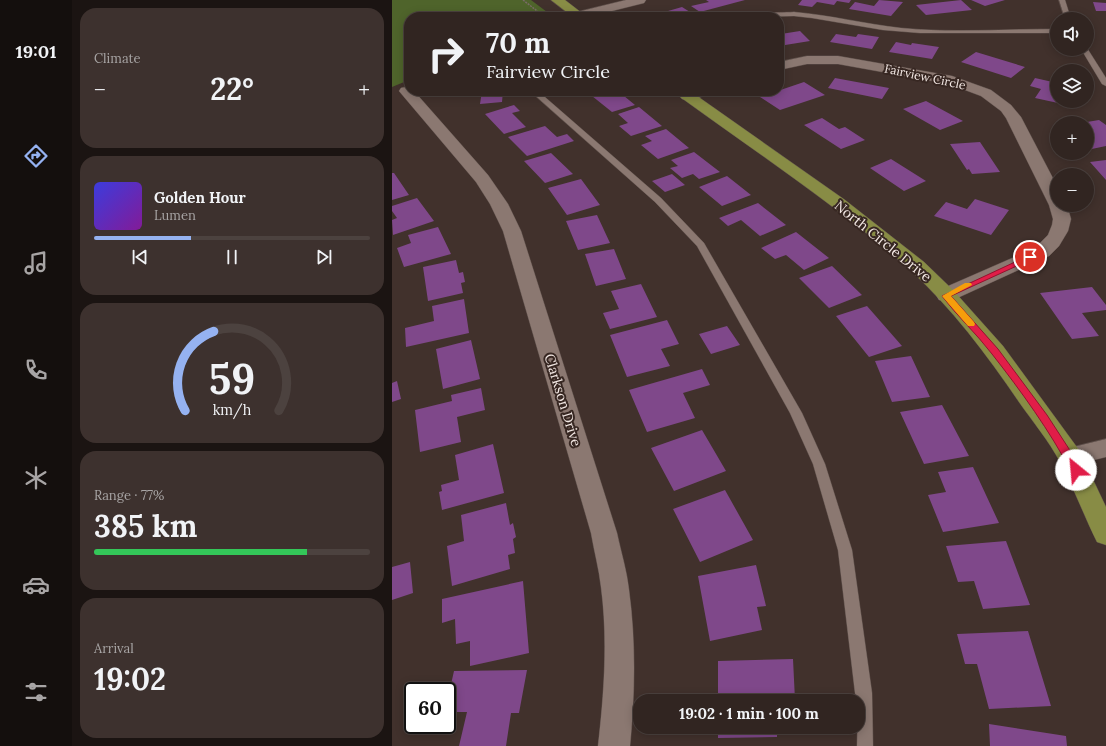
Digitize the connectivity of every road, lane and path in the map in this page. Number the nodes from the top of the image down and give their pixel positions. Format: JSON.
{"nodes":[{"id":1,"x":523,"y":0,"type":"edge"},
{"id":2,"x":557,"y":0,"type":"edge"},
{"id":3,"x":640,"y":0,"type":"edge"},
{"id":4,"x":1062,"y":0,"type":"edge"},
{"id":5,"x":539,"y":12,"type":"edge"},
{"id":6,"x":572,"y":12,"type":"edge"},
{"id":7,"x":593,"y":12,"type":"edge"},
{"id":8,"x":1066,"y":12,"type":"edge"},
{"id":9,"x":784,"y":14,"type":"edge"},
{"id":10,"x":1050,"y":31,"type":"edge"},
{"id":11,"x":1088,"y":56,"type":"edge"},
{"id":12,"x":784,"y":65,"type":"edge"},
{"id":13,"x":1106,"y":84,"type":"edge"},
{"id":14,"x":406,"y":96,"type":"edge"},
{"id":15,"x":540,"y":96,"type":"edge"},
{"id":16,"x":694,"y":96,"type":"edge"},
{"id":17,"x":1050,"y":190,"type":"edge"},
{"id":18,"x":1061,"y":212,"type":"edge"},
{"id":19,"x":946,"y":296,"type":"junction"},
{"id":20,"x":1106,"y":448,"type":"edge"},
{"id":21,"x":1070,"y":457,"type":"junction"},
{"id":22,"x":1106,"y":534,"type":"edge"},
{"id":23,"x":614,"y":746,"type":"edge"},
{"id":24,"x":865,"y":746,"type":"edge"}],
"edges":[{"from":1,"to":5,"type":"path"},
{"from":2,"to":6,"type":"main road"},
{"from":3,"to":7,"type":"street"},
{"from":4,"to":8,"type":"lane"},
{"from":9,"to":10,"type":"lane"},
{"from":11,"to":13,"type":"lane"},
{"from":12,"to":17,"type":"street","name":"Fairview Circle"},
{"from":14,"to":23,"type":"street","name":"Clarkson Drive"},
{"from":15,"to":24,"type":"lane"},
{"from":16,"to":19,"type":"main road","name":"North Circle Drive"},
{"from":18,"to":19,"type":"street","name":"Fairview Circle"},
{"from":19,"to":21,"type":"main road","name":"North Circle Drive"},
{"from":20,"to":21,"type":"street"},
{"from":21,"to":22,"type":"main road","name":"North Circle Drive"}]}
